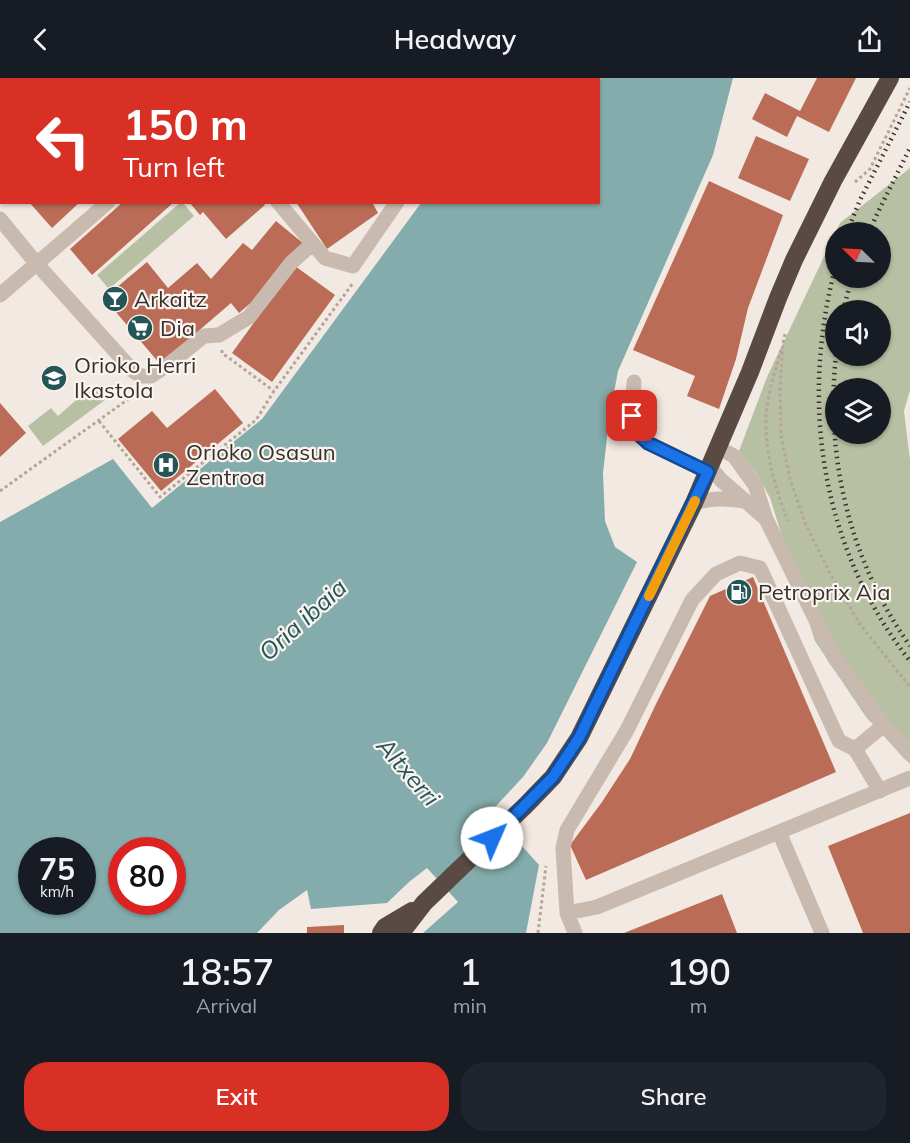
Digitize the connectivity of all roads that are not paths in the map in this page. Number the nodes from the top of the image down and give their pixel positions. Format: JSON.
{"nodes":[{"id":1,"x":890,"y":78,"type":"edge"},
{"id":2,"x":106,"y":204,"type":"edge"},
{"id":3,"x":280,"y":204,"type":"edge"},
{"id":4,"x":396,"y":204,"type":"edge"},
{"id":5,"x":0,"y":219,"type":"edge"},
{"id":6,"x":312,"y":244,"type":"junction"},
{"id":7,"x":36,"y":262,"type":"junction"},
{"id":8,"x":0,"y":295,"type":"edge"},
{"id":9,"x":634,"y":382,"type":"dead end"},
{"id":10,"x":719,"y":448,"type":"junction"},
{"id":11,"x":709,"y":470,"type":"junction"},
{"id":12,"x":745,"y":501,"type":"junction"},
{"id":13,"x":694,"y":503,"type":"junction"},
{"id":14,"x":766,"y":519,"type":"junction"},
{"id":15,"x":884,"y":724,"type":"junction"},
{"id":16,"x":855,"y":749,"type":"junction"},
{"id":17,"x":910,"y":754,"type":"edge"},
{"id":18,"x":910,"y":778,"type":"edge"},
{"id":19,"x":880,"y":791,"type":"junction"},
{"id":20,"x":779,"y":832,"type":"junction"},
{"id":21,"x":424,"y":903,"type":"junction"},
{"id":22,"x":567,"y":913,"type":"junction"},
{"id":23,"x":381,"y":933,"type":"edge"},
{"id":24,"x":401,"y":933,"type":"edge"},
{"id":25,"x":575,"y":933,"type":"edge"},
{"id":26,"x":822,"y":933,"type":"edge"}],
"edges":[{"from":1,"to":10,"type":"highway"},
{"from":2,"to":7,"type":"street"},
{"from":3,"to":6,"type":"street"},
{"from":4,"to":6,"type":"street"},
{"from":5,"to":7,"type":"street"},
{"from":6,"to":7,"type":"street"},
{"from":7,"to":8,"type":"street"},
{"from":9,"to":11,"type":"street"},
{"from":10,"to":11,"type":"highway"},
{"from":10,"to":14,"type":"street"},
{"from":11,"to":12,"type":"street"},
{"from":11,"to":13,"type":"highway"},
{"from":12,"to":13,"type":"street"},
{"from":12,"to":14,"type":"street"},
{"from":13,"to":21,"type":"highway"},
{"from":14,"to":15,"type":"street"},
{"from":15,"to":16,"type":"street"},
{"from":15,"to":17,"type":"street"},
{"from":16,"to":19,"type":"street"},
{"from":16,"to":22,"type":"street"},
{"from":18,"to":19,"type":"street"},
{"from":19,"to":20,"type":"street"},
{"from":20,"to":22,"type":"street"},
{"from":20,"to":26,"type":"street"},
{"from":21,"to":23,"type":"highway"},
{"from":21,"to":24,"type":"highway"},
{"from":22,"to":25,"type":"street"}]}
